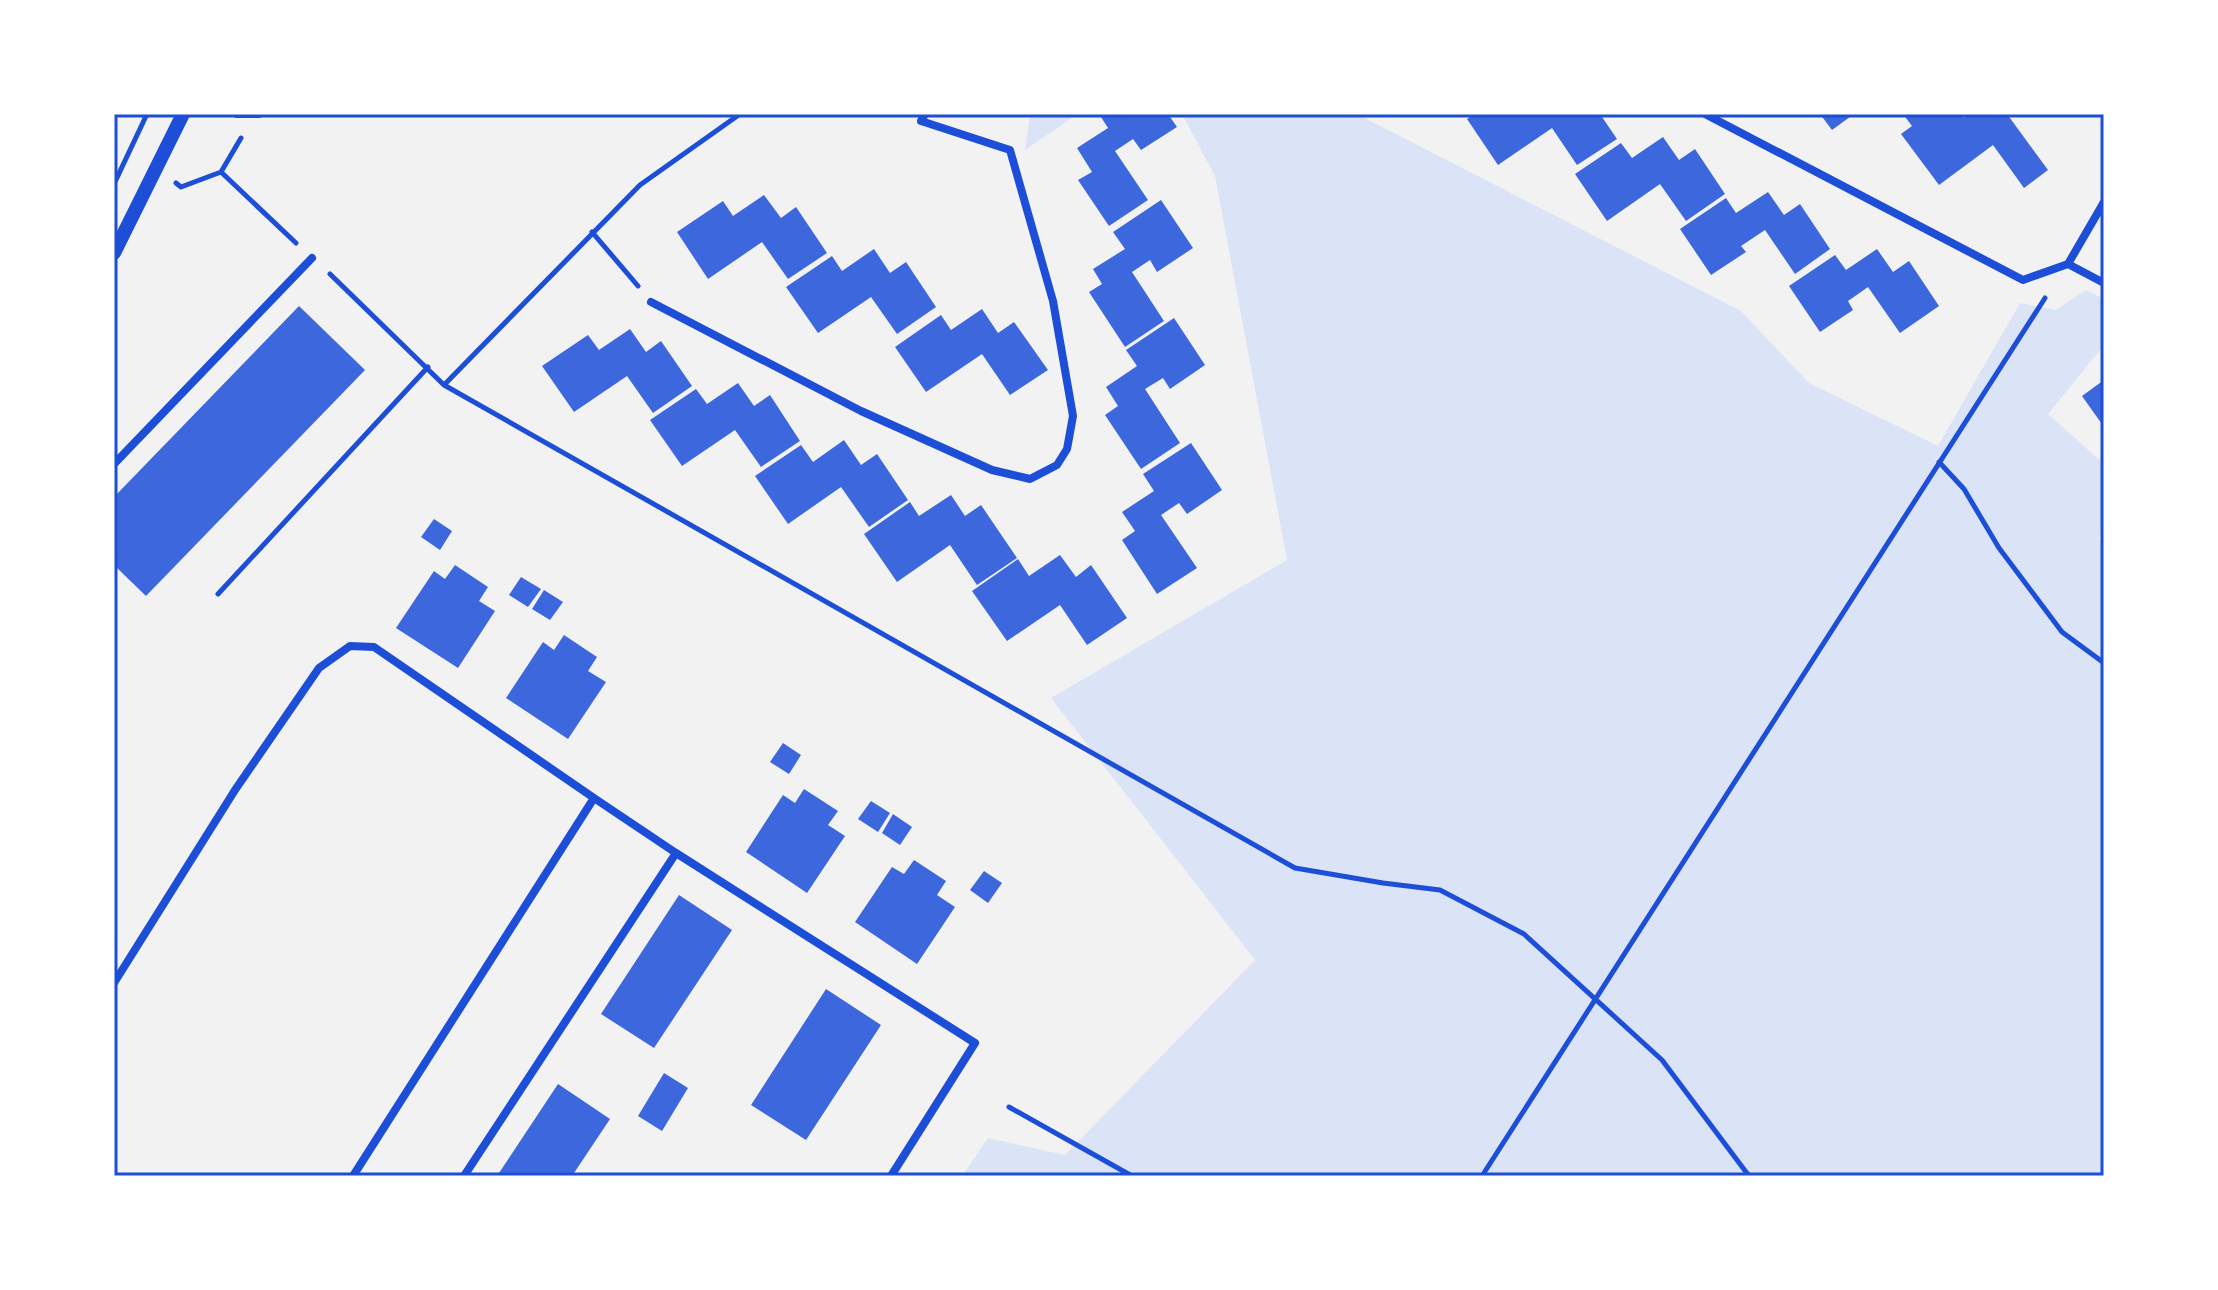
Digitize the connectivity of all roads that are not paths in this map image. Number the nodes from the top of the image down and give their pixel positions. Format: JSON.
{"nodes":[{"id":1,"x":183,"y":114,"type":"edge"},
{"id":2,"x":237,"y":114,"type":"edge"},
{"id":3,"x":925,"y":114,"type":"edge"},
{"id":4,"x":1705,"y":114,"type":"edge"},
{"id":5,"x":256,"y":115,"type":"edge"},
{"id":6,"x":2104,"y":202,"type":"edge"},
{"id":7,"x":114,"y":253,"type":"edge"},
{"id":8,"x":312,"y":258,"type":"road end"},
{"id":9,"x":2068,"y":264,"type":"junction"},
{"id":10,"x":2104,"y":283,"type":"edge"},
{"id":11,"x":651,"y":302,"type":"road end"},
{"id":12,"x":114,"y":464,"type":"edge"},
{"id":13,"x":594,"y":798,"type":"junction"},
{"id":14,"x":676,"y":853,"type":"junction"},
{"id":15,"x":114,"y":983,"type":"edge"},
{"id":16,"x":353,"y":1176,"type":"edge"},
{"id":17,"x":464,"y":1176,"type":"edge"},
{"id":18,"x":891,"y":1176,"type":"edge"}],
"edges":[{"from":1,"to":7,"type":"street"},
{"from":2,"to":5,"type":"street"},
{"from":3,"to":11,"type":"street"},
{"from":4,"to":9,"type":"street"},
{"from":6,"to":9,"type":"street"},
{"from":8,"to":12,"type":"street"},
{"from":9,"to":10,"type":"street"},
{"from":13,"to":14,"type":"street"},
{"from":13,"to":15,"type":"street"},
{"from":13,"to":16,"type":"street"},
{"from":14,"to":17,"type":"street"},
{"from":14,"to":18,"type":"street"}]}
